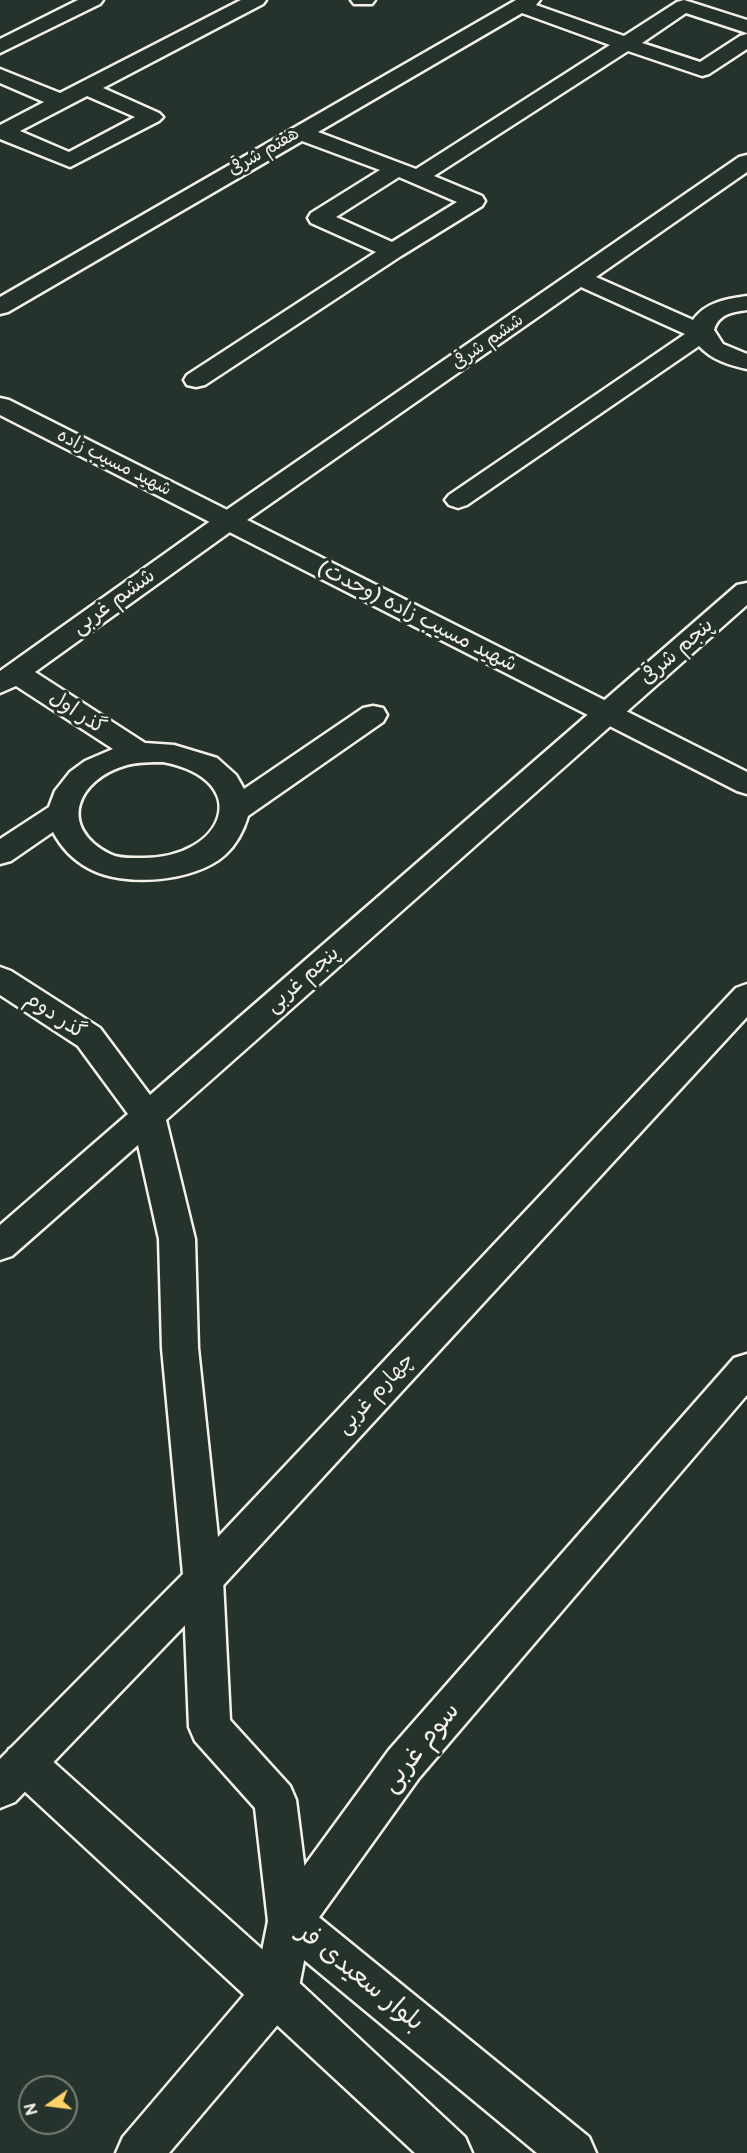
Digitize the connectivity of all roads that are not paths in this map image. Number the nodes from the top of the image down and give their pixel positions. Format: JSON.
{"nodes":[{"id":1,"x":93,"y":0,"type":"edge"},
{"id":2,"x":256,"y":0,"type":"edge"},
{"id":3,"x":525,"y":3,"type":"edge"},
{"id":4,"x":689,"y":3,"type":"edge"},
{"id":5,"x":747,"y":27,"type":"edge"},
{"id":6,"x":747,"y":40,"type":"edge"},
{"id":7,"x":626,"y":44,"type":"junction"},
{"id":8,"x":0,"y":47,"type":"edge"},
{"id":9,"x":0,"y":75,"type":"edge"},
{"id":10,"x":85,"y":87,"type":"junction"},
{"id":11,"x":60,"y":101,"type":"junction"},
{"id":12,"x":1,"y":132,"type":"edge"},
{"id":13,"x":299,"y":132,"type":"junction"},
{"id":14,"x":747,"y":162,"type":"edge"},
{"id":15,"x":408,"y":173,"type":"junction"},
{"id":16,"x":393,"y":251,"type":"junction"},
{"id":17,"x":580,"y":278,"type":"junction"},
{"id":18,"x":747,"y":303,"type":"edge"},
{"id":19,"x":0,"y":307,"type":"edge"},
{"id":20,"x":702,"y":333,"type":"junction"},
{"id":21,"x":747,"y":362,"type":"edge"},
{"id":22,"x":196,"y":380,"type":"dead end"},
{"id":23,"x":0,"y":405,"type":"edge"},
{"id":24,"x":458,"y":500,"type":"dead end"},
{"id":25,"x":228,"y":521,"type":"junction"},
{"id":26,"x":747,"y":591,"type":"edge"},
{"id":27,"x":8,"y":678,"type":"edge"},
{"id":28,"x":607,"y":713,"type":"junction"},
{"id":29,"x":373,"y":715,"type":"dead end"},
{"id":30,"x":139,"y":753,"type":"junction"},
{"id":31,"x":747,"y":784,"type":"edge"},
{"id":32,"x":236,"y":810,"type":"junction"},
{"id":33,"x":62,"y":812,"type":"junction"},
{"id":34,"x":0,"y":854,"type":"edge"},
{"id":35,"x":4,"y":986,"type":"edge"},
{"id":36,"x":747,"y":996,"type":"edge"},
{"id":37,"x":148,"y":1117,"type":"junction"},
{"id":38,"x":0,"y":1246,"type":"edge"},
{"id":39,"x":747,"y":1369,"type":"edge"},
{"id":40,"x":203,"y":1580,"type":"junction"},
{"id":41,"x":12,"y":1776,"type":"edge"},
{"id":42,"x":290,"y":1921,"type":"junction"},
{"id":43,"x":276,"y":1992,"type":"junction"},
{"id":44,"x":139,"y":2153,"type":"edge"},
{"id":45,"x":449,"y":2153,"type":"edge"},
{"id":46,"x":573,"y":2153,"type":"edge"}],
"edges":[{"from":1,"to":8,"type":"street"},
{"from":2,"to":10,"type":"street"},
{"from":3,"to":7,"type":"street"},
{"from":3,"to":13,"type":"street","name":"هفتم شرقی"},
{"from":4,"to":5,"type":"street"},
{"from":4,"to":7,"type":"street"},
{"from":6,"to":7,"type":"street"},
{"from":7,"to":15,"type":"street"},
{"from":9,"to":11,"type":"street"},
{"from":10,"to":11,"type":"street"},
{"from":10,"to":12,"type":"street"},
{"from":11,"to":12,"type":"street"},
{"from":13,"to":15,"type":"street"},
{"from":13,"to":19,"type":"street","name":"هفتم شرقی"},
{"from":14,"to":17,"type":"street","name":"ششم شرقی"},
{"from":15,"to":16,"type":"street"},
{"from":15,"to":16,"type":"street"},
{"from":16,"to":22,"type":"street"},
{"from":17,"to":20,"type":"street"},
{"from":17,"to":25,"type":"street","name":"ششم شرقی"},
{"from":18,"to":20,"type":"street"},
{"from":20,"to":21,"type":"street"},
{"from":20,"to":24,"type":"street"},
{"from":23,"to":25,"type":"street","name":"شهید مسیب زاده"},
{"from":25,"to":27,"type":"street","name":"ششم غربی"},
{"from":25,"to":28,"type":"street","name":"شهید مسیب زاده (وحدت)"},
{"from":26,"to":28,"type":"street","name":"پنجم شرقی"},
{"from":27,"to":30,"type":"street","name":"گذر اول"},
{"from":28,"to":31,"type":"street"},
{"from":28,"to":37,"type":"street","name":"پنجم غربی"},
{"from":29,"to":32,"type":"street"},
{"from":30,"to":32,"type":"street"},
{"from":30,"to":33,"type":"street"},
{"from":32,"to":33,"type":"street"},
{"from":33,"to":34,"type":"street"},
{"from":35,"to":37,"type":"street","name":"گذر دوم"},
{"from":36,"to":40,"type":"street","name":"چهارم غربی"},
{"from":37,"to":38,"type":"street","name":"پنجم غربی"},
{"from":37,"to":40,"type":"street","name":"بلوار سعیدی فر"},
{"from":39,"to":42,"type":"street","name":"سوم غربی"},
{"from":40,"to":41,"type":"street","name":"چهارم غربی"},
{"from":40,"to":42,"type":"street","name":"بلوار سعیدی فر"},
{"from":41,"to":43,"type":"street"},
{"from":42,"to":43,"type":"street","name":"سوم غربی"},
{"from":42,"to":46,"type":"street","name":"بلوار سعیدی فر"},
{"from":43,"to":44,"type":"street","name":"سوم غربی"},
{"from":43,"to":45,"type":"street"}]}
